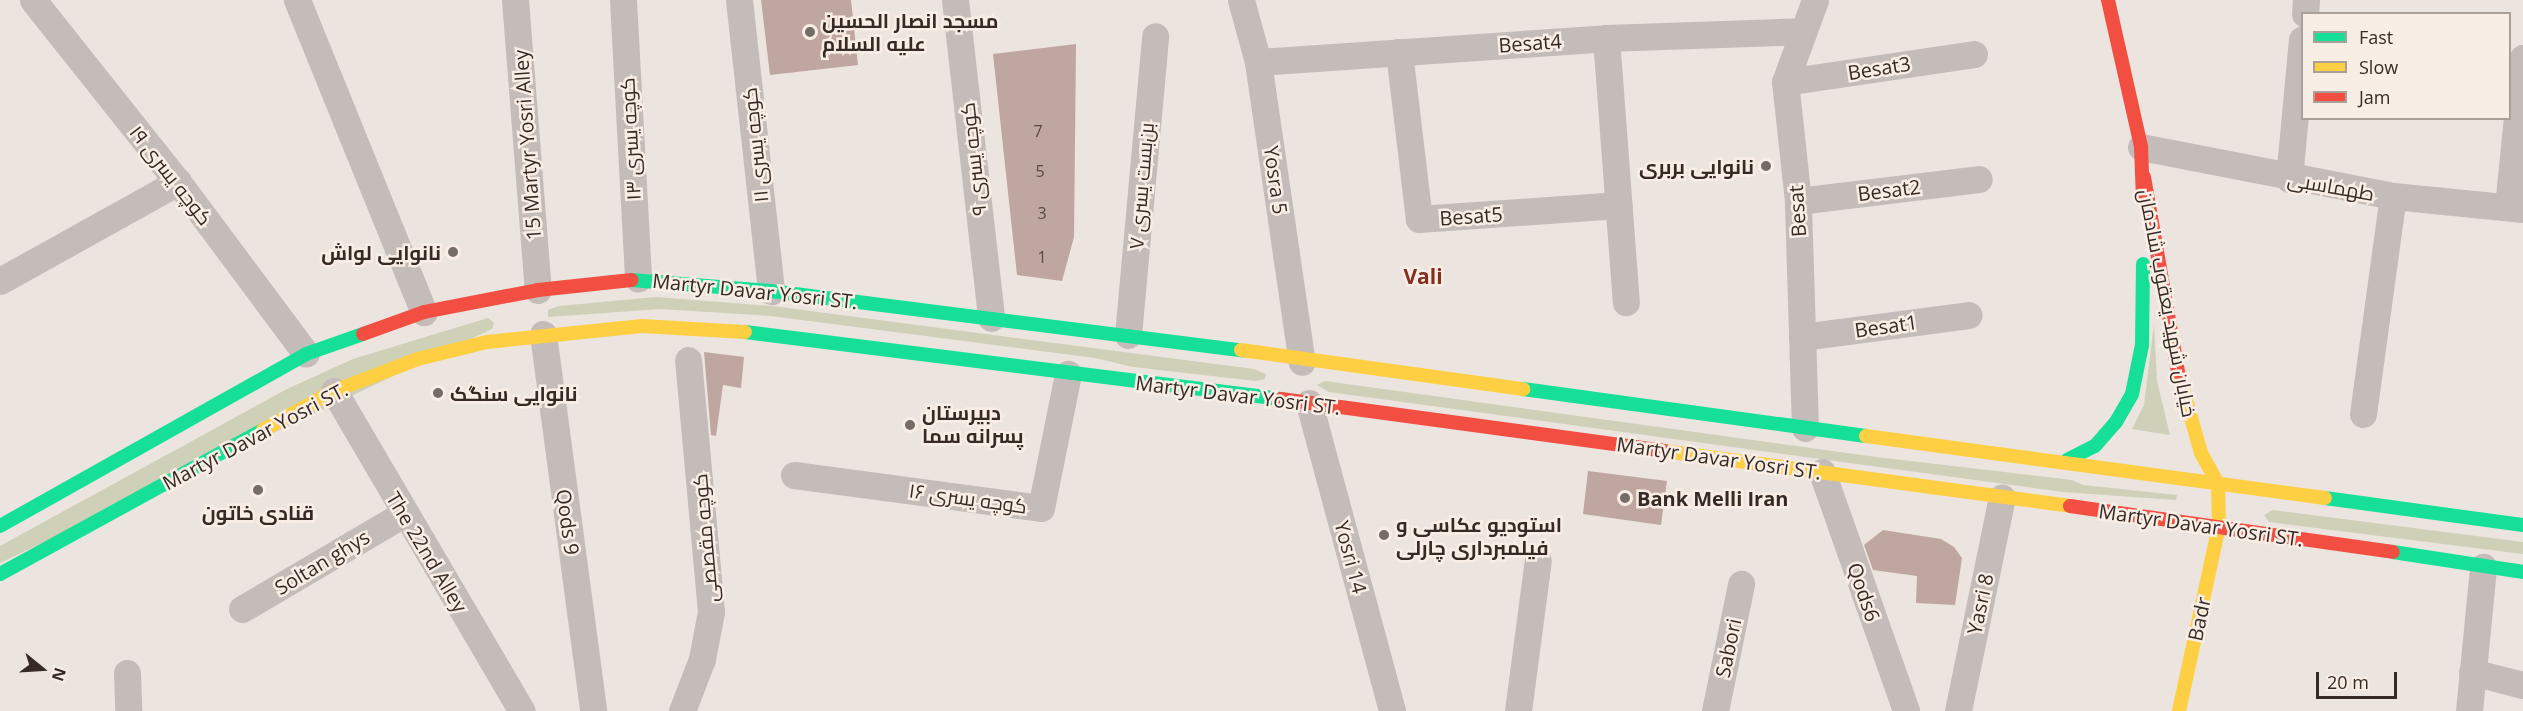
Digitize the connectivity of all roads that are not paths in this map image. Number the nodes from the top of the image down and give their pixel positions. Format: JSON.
{"nodes":[{"id":1,"x":33,"y":0,"type":"edge"},
{"id":2,"x":297,"y":0,"type":"edge"},
{"id":3,"x":515,"y":0,"type":"edge"},
{"id":4,"x":623,"y":0,"type":"edge"},
{"id":5,"x":739,"y":0,"type":"edge"},
{"id":6,"x":955,"y":0,"type":"edge"},
{"id":7,"x":1241,"y":0,"type":"edge"},
{"id":8,"x":1815,"y":0,"type":"edge"},
{"id":9,"x":2108,"y":0,"type":"edge"},
{"id":10,"x":1802,"y":31,"type":"junction"},
{"id":11,"x":1155,"y":36,"type":"dead end"},
{"id":12,"x":1605,"y":38,"type":"junction"},
{"id":13,"x":2301,"y":51,"type":"edge"},
{"id":14,"x":1399,"y":52,"type":"junction"},
{"id":15,"x":1974,"y":54,"type":"dead end"},
{"id":16,"x":2523,"y":58,"type":"edge"},
{"id":17,"x":1258,"y":62,"type":"junction"},
{"id":18,"x":1785,"y":82,"type":"junction"},
{"id":19,"x":2141,"y":147,"type":"junction"},
{"id":20,"x":2144,"y":177,"type":"junction"},
{"id":21,"x":1979,"y":179,"type":"dead end"},
{"id":22,"x":2289,"y":179,"type":"junction"},
{"id":23,"x":178,"y":182,"type":"junction"},
{"id":24,"x":2393,"y":196,"type":"junction"},
{"id":25,"x":1798,"y":201,"type":"junction"},
{"id":26,"x":1619,"y":205,"type":"junction"},
{"id":27,"x":2516,"y":208,"type":"edge"},
{"id":28,"x":638,"y":279,"type":"junction"},
{"id":29,"x":0,"y":281,"type":"edge"},
{"id":30,"x":771,"y":291,"type":"junction"},
{"id":31,"x":538,"y":296,"type":"junction"},
{"id":32,"x":1626,"y":302,"type":"dead end"},
{"id":33,"x":424,"y":312,"type":"junction"},
{"id":34,"x":1969,"y":315,"type":"dead end"},
{"id":35,"x":991,"y":318,"type":"junction"},
{"id":36,"x":542,"y":328,"type":"junction"},
{"id":37,"x":1128,"y":335,"type":"junction"},
{"id":38,"x":1802,"y":337,"type":"junction"},
{"id":39,"x":306,"y":354,"type":"junction"},
{"id":40,"x":688,"y":360,"type":"dead end"},
{"id":41,"x":1068,"y":374,"type":"junction"},
{"id":42,"x":1305,"y":380,"type":"junction"},
{"id":43,"x":334,"y":391,"type":"junction"},
{"id":44,"x":2363,"y":414,"type":"dead end"},
{"id":45,"x":1805,"y":428,"type":"junction"},
{"id":46,"x":2067,"y":460,"type":"junction"},
{"id":47,"x":1822,"y":472,"type":"junction"},
{"id":48,"x":794,"y":475,"type":"dead end"},
{"id":49,"x":2218,"y":484,"type":"junction"},
{"id":50,"x":2002,"y":497,"type":"junction"},
{"id":51,"x":403,"y":514,"type":"junction"},
{"id":52,"x":2523,"y":525,"type":"edge"},
{"id":53,"x":0,"y":526,"type":"edge"},
{"id":54,"x":2219,"y":526,"type":"junction"},
{"id":55,"x":1538,"y":560,"type":"dead end"},
{"id":56,"x":2483,"y":567,"type":"junction"},
{"id":57,"x":2523,"y":572,"type":"edge"},
{"id":58,"x":0,"y":574,"type":"edge"},
{"id":59,"x":1741,"y":585,"type":"dead end"},
{"id":60,"x":242,"y":609,"type":"dead end"},
{"id":61,"x":2472,"y":672,"type":"junction"},
{"id":62,"x":127,"y":673,"type":"dead end"},
{"id":63,"x":2523,"y":685,"type":"edge"},
{"id":64,"x":128,"y":711,"type":"edge"},
{"id":65,"x":522,"y":711,"type":"edge"},
{"id":66,"x":593,"y":711,"type":"edge"},
{"id":67,"x":682,"y":711,"type":"edge"},
{"id":68,"x":1392,"y":711,"type":"edge"},
{"id":69,"x":1518,"y":711,"type":"edge"},
{"id":70,"x":1714,"y":711,"type":"edge"},
{"id":71,"x":1906,"y":711,"type":"edge"},
{"id":72,"x":1958,"y":711,"type":"edge"},
{"id":73,"x":2180,"y":711,"type":"edge"},
{"id":74,"x":2469,"y":711,"type":"edge"}],
"edges":[{"from":1,"to":23,"type":"street","name":"کوچه یسری ۱۹"},
{"from":2,"to":33,"type":"street"},
{"from":3,"to":31,"type":"street","name":"15 Martyr Yosri Alley"},
{"from":4,"to":28,"type":"street","name":"کوچه یسری ۱۳"},
{"from":5,"to":30,"type":"street","name":"کوچه یسری ۱۱"},
{"from":6,"to":35,"type":"street","name":"کوچه یسری ۹"},
{"from":7,"to":17,"type":"street","name":"Yosra 5"},
{"from":8,"to":10,"type":"street","name":"Besat"},
{"from":9,"to":19,"type":"main road"},
{"from":10,"to":12,"type":"street","name":"Besat4"},
{"from":10,"to":18,"type":"street","name":"Besat"},
{"from":11,"to":37,"type":"street","name":"بن‌بست یسری ۷"},
{"from":12,"to":14,"type":"street","name":"Besat4"},
{"from":12,"to":26,"type":"street"},
{"from":13,"to":22,"type":"street"},
{"from":14,"to":17,"type":"street","name":"Besat4"},
{"from":14,"to":26,"type":"street","name":"Besat5"},
{"from":15,"to":18,"type":"street","name":"Besat3"},
{"from":16,"to":27,"type":"street"},
{"from":17,"to":42,"type":"street","name":"Yosra 5"},
{"from":18,"to":25,"type":"street","name":"Besat"},
{"from":19,"to":20,"type":"main road"},
{"from":19,"to":22,"type":"street","name":"طهماسبی"},
{"from":20,"to":46,"type":"main road","name":"خیابان شهید یعقوب شادمان"},
{"from":20,"to":49,"type":"main road","name":"خیابان شهید یعقوب شادمان"},
{"from":21,"to":25,"type":"street","name":"Besat2"},
{"from":22,"to":24,"type":"street","name":"طهماسبی"},
{"from":23,"to":29,"type":"street"},
{"from":23,"to":39,"type":"street","name":"کوچه یسری ۱۹"},
{"from":24,"to":27,"type":"street","name":"طهماسبی"},
{"from":24,"to":44,"type":"street"},
{"from":25,"to":38,"type":"street","name":"Besat"},
{"from":26,"to":32,"type":"street"},
{"from":28,"to":30,"type":"main road","name":"Martyr Davar Yosri ST."},
{"from":28,"to":31,"type":"main road","name":"Martyr Davar Yosri ST."},
{"from":30,"to":35,"type":"main road","name":"Martyr Davar Yosri ST."},
{"from":31,"to":33,"type":"main road","name":"Martyr Davar Yosri ST."},
{"from":33,"to":39,"type":"main road","name":"Martyr Davar Yosri ST."},
{"from":34,"to":38,"type":"street","name":"Besat1"},
{"from":35,"to":37,"type":"main road","name":"Martyr Davar Yosri ST."},
{"from":36,"to":41,"type":"main road","name":"Martyr Davar Yosri ST."},
{"from":36,"to":43,"type":"main road","name":"Martyr Davar Yosri ST."},
{"from":36,"to":66,"type":"street","name":"Qods 9"},
{"from":37,"to":42,"type":"main road","name":"Martyr Davar Yosri ST."},
{"from":38,"to":45,"type":"street","name":"Besat"},
{"from":39,"to":53,"type":"main road","name":"Martyr Davar Yosri ST."},
{"from":40,"to":67,"type":"street","name":"کوچه مقصصی"},
{"from":41,"to":42,"type":"main road","name":"Martyr Davar Yosri ST."},
{"from":41,"to":48,"type":"street","name":"کوچه یسری ۱۶"},
{"from":42,"to":45,"type":"main road","name":"Martyr Davar Yosri ST."},
{"from":42,"to":47,"type":"main road","name":"Martyr Davar Yosri ST."},
{"from":42,"to":68,"type":"street","name":"Yosri 14"},
{"from":43,"to":51,"type":"street","name":"The 22nd Alley"},
{"from":43,"to":58,"type":"main road","name":"Martyr Davar Yosri ST."},
{"from":45,"to":46,"type":"main road","name":"Martyr Davar Yosri ST."},
{"from":46,"to":49,"type":"main road","name":"Martyr Davar Yosri ST."},
{"from":47,"to":50,"type":"main road","name":"Martyr Davar Yosri ST."},
{"from":47,"to":71,"type":"street","name":"Qods6"},
{"from":49,"to":52,"type":"main road","name":"Martyr Davar Yosri ST."},
{"from":49,"to":54,"type":"main road","name":"Badr"},
{"from":50,"to":54,"type":"main road","name":"Martyr Davar Yosri ST."},
{"from":50,"to":72,"type":"street","name":"Yasri 8"},
{"from":51,"to":60,"type":"street","name":"Soltan ghys"},
{"from":51,"to":65,"type":"street","name":"The 22nd Alley"},
{"from":54,"to":56,"type":"main road","name":"Martyr Davar Yosri ST."},
{"from":54,"to":73,"type":"main road","name":"Badr"},
{"from":55,"to":69,"type":"street"},
{"from":56,"to":57,"type":"main road","name":"Martyr Davar Yosri ST."},
{"from":56,"to":61,"type":"street"},
{"from":59,"to":70,"type":"street","name":"Sabori"},
{"from":61,"to":63,"type":"street"},
{"from":61,"to":74,"type":"street"},
{"from":62,"to":64,"type":"street"}]}
